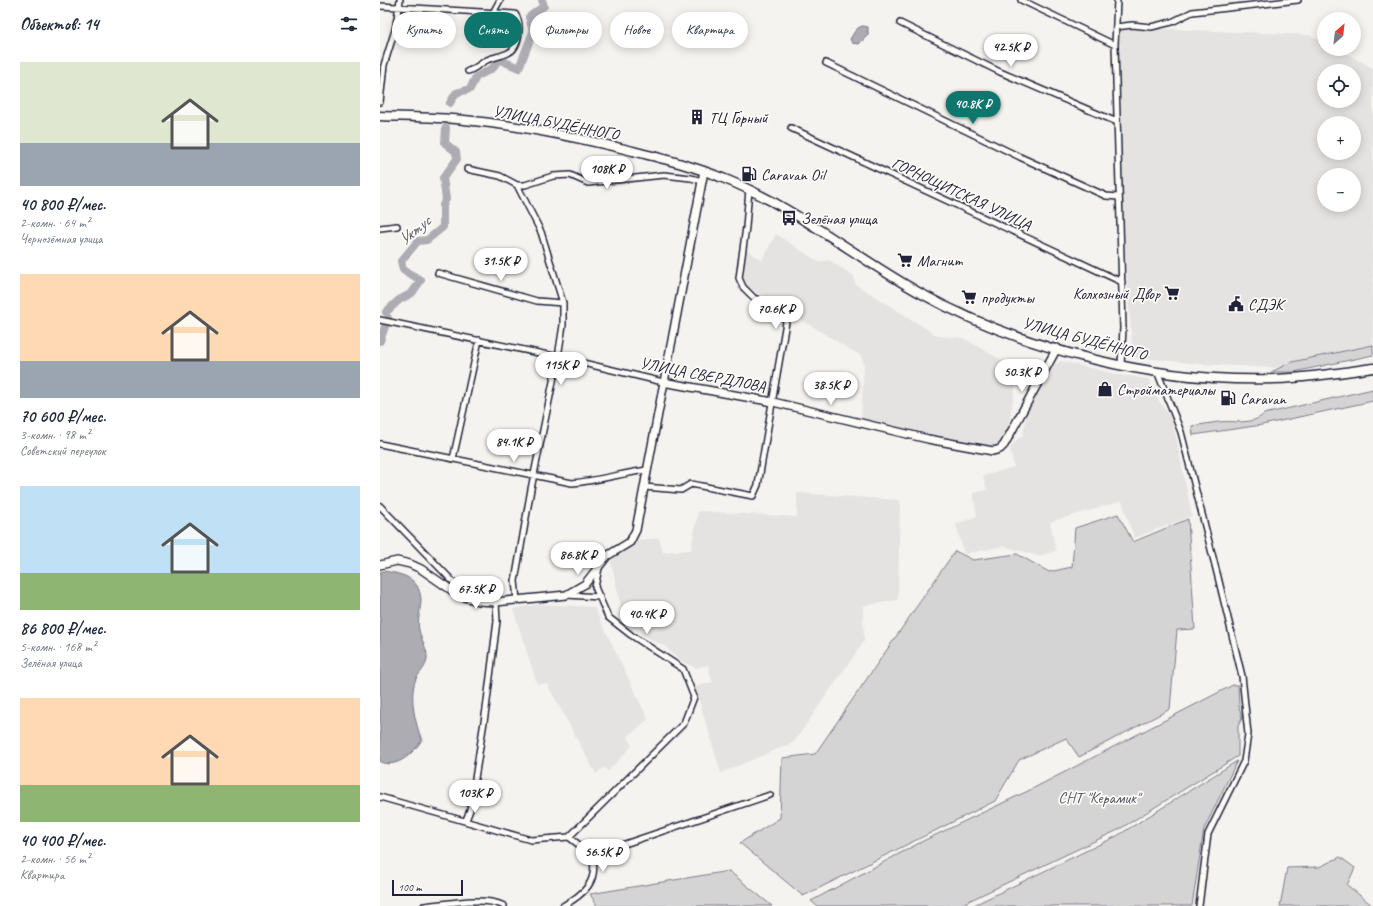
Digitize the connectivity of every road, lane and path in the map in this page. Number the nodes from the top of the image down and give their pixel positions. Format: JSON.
{"nodes":[{"id":1,"x":400,"y":0,"type":"edge"},
{"id":2,"x":500,"y":0,"type":"edge"},
{"id":3,"x":1021,"y":0,"type":"edge"},
{"id":4,"x":1117,"y":0,"type":"edge"},
{"id":5,"x":1298,"y":0,"type":"edge"},
{"id":6,"x":380,"y":6,"type":"edge"},
{"id":7,"x":399,"y":7,"type":"junction"},
{"id":8,"x":477,"y":12,"type":"edge"},
{"id":9,"x":494,"y":12,"type":"edge"},
{"id":10,"x":900,"y":22,"type":"dead end"},
{"id":11,"x":1116,"y":27,"type":"junction"},
{"id":12,"x":1115,"y":45,"type":"junction"},
{"id":13,"x":512,"y":48,"type":"edge"},
{"id":14,"x":826,"y":63,"type":"dead end"},
{"id":15,"x":468,"y":71,"type":"dead end"},
{"id":16,"x":380,"y":102,"type":"edge"},
{"id":17,"x":380,"y":116,"type":"edge"},
{"id":18,"x":1118,"y":122,"type":"junction"},
{"id":19,"x":791,"y":128,"type":"dead end"},
{"id":20,"x":467,"y":169,"type":"dead end"},
{"id":21,"x":704,"y":171,"type":"junction"},
{"id":22,"x":702,"y":181,"type":"junction"},
{"id":23,"x":517,"y":185,"type":"junction"},
{"id":24,"x":749,"y":189,"type":"junction"},
{"id":25,"x":1118,"y":197,"type":"junction"},
{"id":26,"x":397,"y":226,"type":"dead end"},
{"id":27,"x":380,"y":228,"type":"edge"},
{"id":28,"x":438,"y":273,"type":"dead end"},
{"id":29,"x":1122,"y":282,"type":"junction"},
{"id":30,"x":562,"y":303,"type":"junction"},
{"id":31,"x":380,"y":320,"type":"edge"},
{"id":32,"x":479,"y":340,"type":"junction"},
{"id":33,"x":1057,"y":348,"type":"junction"},
{"id":34,"x":558,"y":357,"type":"junction"},
{"id":35,"x":1121,"y":365,"type":"junction"},
{"id":36,"x":1373,"y":368,"type":"edge"},
{"id":37,"x":1157,"y":371,"type":"junction"},
{"id":38,"x":663,"y":382,"type":"junction"},
{"id":39,"x":773,"y":402,"type":"junction"},
{"id":40,"x":380,"y":444,"type":"edge"},
{"id":41,"x":452,"y":459,"type":"junction"},
{"id":42,"x":647,"y":470,"type":"junction"},
{"id":43,"x":534,"y":476,"type":"junction"},
{"id":44,"x":644,"y":487,"type":"junction"},
{"id":45,"x":380,"y":506,"type":"edge"},
{"id":46,"x":380,"y":565,"type":"edge"},
{"id":47,"x":599,"y":568,"type":"junction"},
{"id":48,"x":460,"y":596,"type":"junction"},
{"id":49,"x":566,"y":596,"type":"junction"},
{"id":50,"x":600,"y":597,"type":"junction"},
{"id":51,"x":517,"y":600,"type":"junction"},
{"id":52,"x":496,"y":602,"type":"junction"},
{"id":53,"x":770,"y":795,"type":"dead end"},
{"id":54,"x":380,"y":797,"type":"edge"},
{"id":55,"x":466,"y":820,"type":"junction"},
{"id":56,"x":569,"y":837,"type":"junction"},
{"id":57,"x":592,"y":855,"type":"junction"},
{"id":58,"x":424,"y":906,"type":"edge"},
{"id":59,"x":504,"y":906,"type":"edge"},
{"id":60,"x":563,"y":906,"type":"edge"},
{"id":61,"x":1199,"y":906,"type":"edge"}],
"edges":[{"from":1,"to":7,"type":"street"},
{"from":2,"to":9,"type":"street"},
{"from":3,"to":12,"type":"street"},
{"from":4,"to":11,"type":"street"},
{"from":5,"to":11,"type":"street"},
{"from":6,"to":7,"type":"street"},
{"from":7,"to":8,"type":"street"},
{"from":7,"to":16,"type":"street"},
{"from":10,"to":18,"type":"street"},
{"from":11,"to":12,"type":"street"},
{"from":12,"to":18,"type":"street"},
{"from":13,"to":15,"type":"street"},
{"from":14,"to":25,"type":"street"},
{"from":17,"to":21,"type":"main road","name":"УЛИЦА БУДЁННОГО"},
{"from":18,"to":25,"type":"street"},
{"from":19,"to":29,"type":"street","name":"ГОРНОЩИТСКАЯ УЛИЦА"},
{"from":20,"to":23,"type":"street"},
{"from":21,"to":22,"type":"street"},
{"from":21,"to":24,"type":"main road","name":"УЛИЦА БУДЁННОГО"},
{"from":22,"to":23,"type":"street"},
{"from":22,"to":38,"type":"street"},
{"from":23,"to":30,"type":"street"},
{"from":24,"to":33,"type":"main road","name":"УЛИЦА БУДЁННОГО"},
{"from":24,"to":39,"type":"street"},
{"from":25,"to":29,"type":"street"},
{"from":26,"to":27,"type":"street"},
{"from":28,"to":30,"type":"street"},
{"from":29,"to":35,"type":"street"},
{"from":30,"to":34,"type":"street"},
{"from":31,"to":32,"type":"street","name":"УЛИЦА СВЕРДЛОВА"},
{"from":32,"to":34,"type":"street","name":"УЛИЦА СВЕРДЛОВА"},
{"from":32,"to":41,"type":"street"},
{"from":33,"to":35,"type":"main road","name":"УЛИЦА БУДЁННОГО"},
{"from":33,"to":39,"type":"street","name":"УЛИЦА СВЕРДЛОВА"},
{"from":34,"to":38,"type":"street","name":"УЛИЦА СВЕРДЛОВА"},
{"from":34,"to":43,"type":"street"},
{"from":35,"to":37,"type":"main road","name":"УЛИЦА БУДЁННОГО"},
{"from":36,"to":37,"type":"main road","name":"УЛИЦА БУДЁННОГО"},
{"from":37,"to":61,"type":"street"},
{"from":38,"to":39,"type":"street","name":"УЛИЦА СВЕРДЛОВА"},
{"from":38,"to":42,"type":"street"},
{"from":39,"to":44,"type":"street"},
{"from":40,"to":41,"type":"street"},
{"from":41,"to":43,"type":"street"},
{"from":42,"to":43,"type":"street"},
{"from":42,"to":44,"type":"street"},
{"from":43,"to":51,"type":"street"},
{"from":44,"to":47,"type":"street"},
{"from":45,"to":48,"type":"street"},
{"from":46,"to":48,"type":"street"},
{"from":47,"to":49,"type":"street"},
{"from":47,"to":50,"type":"street"},
{"from":48,"to":52,"type":"street"},
{"from":49,"to":50,"type":"street"},
{"from":49,"to":51,"type":"street"},
{"from":50,"to":56,"type":"street"},
{"from":51,"to":52,"type":"street"},
{"from":52,"to":55,"type":"street"},
{"from":53,"to":57,"type":"street"},
{"from":54,"to":55,"type":"street"},
{"from":55,"to":56,"type":"street"},
{"from":56,"to":57,"type":"street"},
{"from":57,"to":60,"type":"street"},
{"from":58,"to":59,"type":"street"}]}
